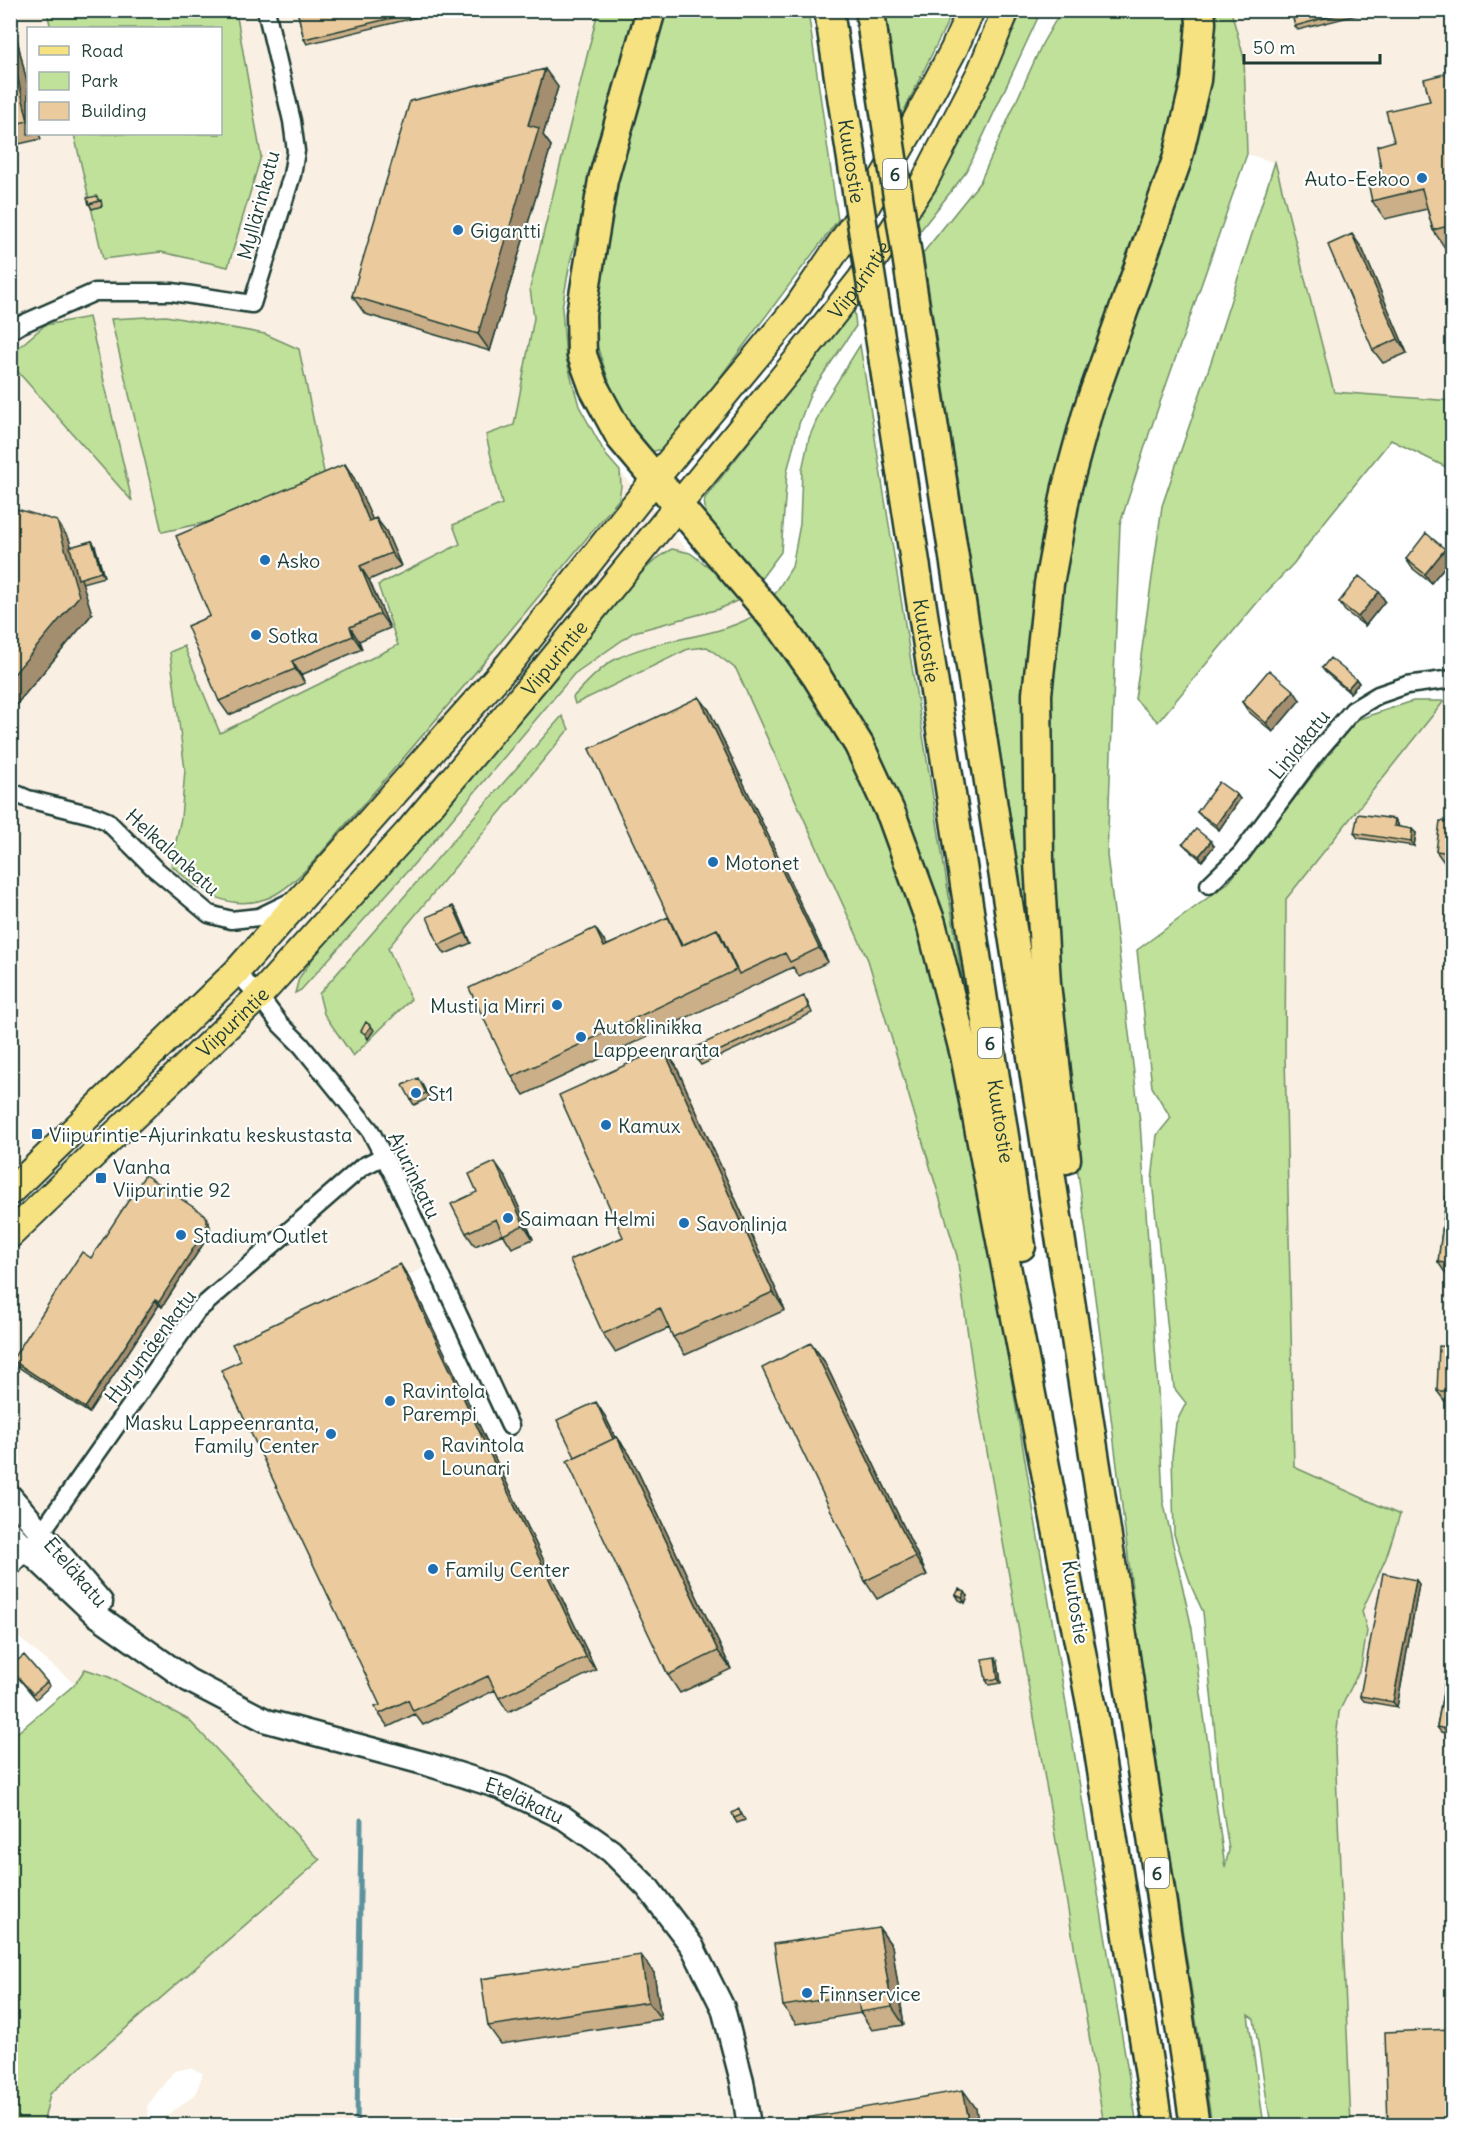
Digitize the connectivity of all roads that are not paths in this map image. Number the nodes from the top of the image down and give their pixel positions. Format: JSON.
{"nodes":[{"id":1,"x":267,"y":10,"type":"edge"},
{"id":2,"x":651,"y":10,"type":"edge"},
{"id":3,"x":829,"y":10,"type":"edge"},
{"id":4,"x":971,"y":10,"type":"edge"},
{"id":5,"x":1006,"y":10,"type":"edge"},
{"id":6,"x":1200,"y":10,"type":"edge"},
{"id":7,"x":872,"y":22,"type":"edge"},
{"id":8,"x":10,"y":331,"type":"edge"},
{"id":9,"x":655,"y":479,"type":"junction"},
{"id":10,"x":677,"y":507,"type":"junction"},
{"id":11,"x":1452,"y":679,"type":"edge"},
{"id":12,"x":10,"y":791,"type":"edge"},
{"id":13,"x":1209,"y":885,"type":"dead end"},
{"id":14,"x":307,"y":894,"type":"junction"},
{"id":15,"x":236,"y":972,"type":"junction"},
{"id":16,"x":259,"y":996,"type":"junction"},
{"id":17,"x":384,"y":1156,"type":"junction"},
{"id":18,"x":10,"y":1192,"type":"edge"},
{"id":19,"x":10,"y":1235,"type":"edge"},
{"id":20,"x":510,"y":1426,"type":"dead end"},
{"id":21,"x":10,"y":1496,"type":"edge"},
{"id":22,"x":10,"y":1532,"type":"edge"},
{"id":23,"x":34,"y":1541,"type":"junction"},
{"id":24,"x":10,"y":1569,"type":"edge"},
{"id":25,"x":1112,"y":1569,"type":"junction"},
{"id":26,"x":1095,"y":1724,"type":"junction"},
{"id":27,"x":749,"y":2126,"type":"edge"},
{"id":28,"x":1158,"y":2126,"type":"edge"},
{"id":29,"x":1196,"y":2126,"type":"edge"}],
"edges":[{"from":1,"to":8,"type":"street","name":"Myllärinkatu"},
{"from":2,"to":9,"type":"highway"},
{"from":3,"to":26,"type":"highway","name":"Kuutostie","number":"6","bridge":true},
{"from":4,"to":9,"type":"main road","name":"Viipurintie"},
{"from":5,"to":10,"type":"main road","name":"Viipurintie"},
{"from":6,"to":25,"type":"highway"},
{"from":7,"to":25,"type":"highway","name":"Kuutostie","number":"6","bridge":true},
{"from":9,"to":10,"type":"highway"},
{"from":9,"to":14,"type":"main road","name":"Viipurintie"},
{"from":10,"to":16,"type":"main road","name":"Viipurintie"},
{"from":10,"to":26,"type":"highway"},
{"from":11,"to":13,"type":"street","name":"Linjakatu"},
{"from":12,"to":14,"type":"street","name":"Helkalankatu"},
{"from":14,"to":15,"type":"main road","name":"Viipurintie"},
{"from":15,"to":16,"type":"street","name":"Ajurinkatu"},
{"from":15,"to":18,"type":"main road","name":"Viipurintie"},
{"from":16,"to":17,"type":"street","name":"Ajurinkatu"},
{"from":16,"to":19,"type":"main road","name":"Viipurintie"},
{"from":17,"to":20,"type":"street","name":"Ajurinkatu"},
{"from":17,"to":23,"type":"street","name":"Hyrymäenkatu"},
{"from":21,"to":23,"type":"main road","name":"Eteläkatu"},
{"from":22,"to":23,"type":"main road","name":"Eteläkatu"},
{"from":23,"to":24,"type":"street","name":"Hyrymäenkatu"},
{"from":23,"to":27,"type":"main road","name":"Eteläkatu"},
{"from":25,"to":29,"type":"highway","name":"Kuutostie","number":"6"},
{"from":26,"to":28,"type":"highway","name":"Kuutostie","number":"6"}]}
